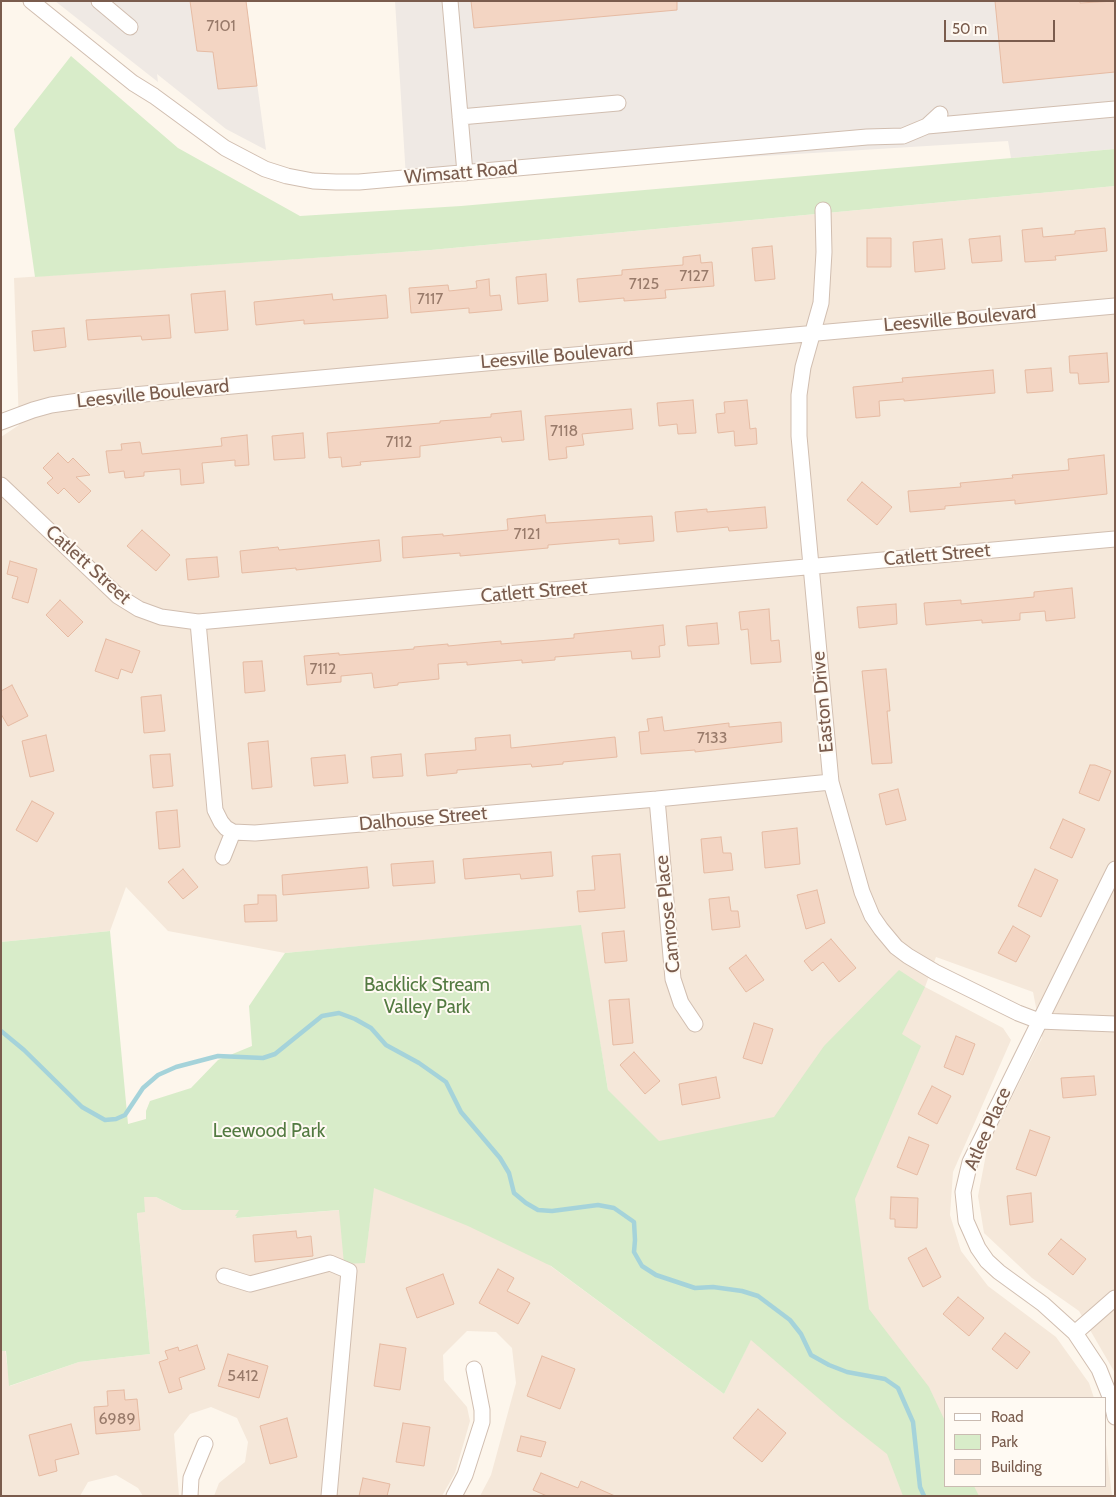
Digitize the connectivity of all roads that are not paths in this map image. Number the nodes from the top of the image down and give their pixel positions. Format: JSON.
{"nodes":[{"id":1,"x":31,"y":1,"type":"edge"},
{"id":2,"x":99,"y":1,"type":"edge"},
{"id":3,"x":450,"y":1,"type":"edge"},
{"id":4,"x":130,"y":26,"type":"dead end"},
{"id":5,"x":618,"y":103,"type":"dead end"},
{"id":6,"x":1115,"y":109,"type":"edge"},
{"id":7,"x":940,"y":114,"type":"dead end"},
{"id":8,"x":460,"y":117,"type":"junction"},
{"id":9,"x":926,"y":126,"type":"junction"},
{"id":10,"x":465,"y":173,"type":"junction"},
{"id":11,"x":824,"y":210,"type":"dead end"},
{"id":12,"x":1115,"y":306,"type":"edge"},
{"id":13,"x":813,"y":332,"type":"junction"},
{"id":14,"x":1,"y":422,"type":"edge"},
{"id":15,"x":1,"y":485,"type":"edge"},
{"id":16,"x":1115,"y":539,"type":"edge"},
{"id":17,"x":811,"y":567,"type":"junction"},
{"id":18,"x":198,"y":622,"type":"junction"},
{"id":19,"x":831,"y":782,"type":"junction"},
{"id":20,"x":657,"y":799,"type":"junction"},
{"id":21,"x":233,"y":832,"type":"junction"},
{"id":22,"x":223,"y":857,"type":"dead end"},
{"id":23,"x":1115,"y":869,"type":"edge"},
{"id":24,"x":1039,"y":1021,"type":"junction"},
{"id":25,"x":695,"y":1024,"type":"dead end"},
{"id":26,"x":1115,"y":1024,"type":"edge"},
{"id":27,"x":224,"y":1276,"type":"dead end"},
{"id":28,"x":1115,"y":1298,"type":"edge"},
{"id":29,"x":1075,"y":1333,"type":"junction"},
{"id":30,"x":474,"y":1369,"type":"dead end"},
{"id":31,"x":1115,"y":1417,"type":"edge"},
{"id":32,"x":206,"y":1444,"type":"dead end"},
{"id":33,"x":457,"y":1495,"type":"edge"},
{"id":34,"x":190,"y":1496,"type":"edge"},
{"id":35,"x":329,"y":1496,"type":"edge"}],
"edges":[{"from":1,"to":10,"type":"street","name":"Wimsatt Road"},
{"from":2,"to":4,"type":"street"},
{"from":3,"to":8,"type":"street"},
{"from":5,"to":8,"type":"street"},
{"from":6,"to":9,"type":"street"},
{"from":7,"to":9,"type":"street","name":"Wimsatt Road"},
{"from":8,"to":10,"type":"street"},
{"from":9,"to":10,"type":"street","name":"Wimsatt Road"},
{"from":11,"to":13,"type":"street","name":"Easton Drive"},
{"from":12,"to":13,"type":"street","name":"Leesville Boulevard"},
{"from":13,"to":14,"type":"street","name":"Leesville Boulevard"},
{"from":13,"to":17,"type":"street","name":"Easton Drive"},
{"from":15,"to":18,"type":"street","name":"Catlett Street"},
{"from":16,"to":17,"type":"street","name":"Catlett Street"},
{"from":17,"to":18,"type":"street","name":"Catlett Street"},
{"from":17,"to":19,"type":"street","name":"Easton Drive"},
{"from":18,"to":21,"type":"street"},
{"from":19,"to":20,"type":"street","name":"Dalhouse Street"},
{"from":19,"to":24,"type":"street","name":"Easton Drive"},
{"from":20,"to":21,"type":"street","name":"Dalhouse Street"},
{"from":20,"to":25,"type":"street","name":"Camrose Place"},
{"from":21,"to":22,"type":"street"},
{"from":23,"to":24,"type":"street","name":"Atlee Place"},
{"from":24,"to":26,"type":"street","name":"Easton Drive"},
{"from":24,"to":29,"type":"street","name":"Atlee Place"},
{"from":27,"to":35,"type":"street"},
{"from":28,"to":29,"type":"street"},
{"from":29,"to":31,"type":"street","name":"Atlee Place"},
{"from":30,"to":33,"type":"street"},
{"from":32,"to":34,"type":"street"}]}
